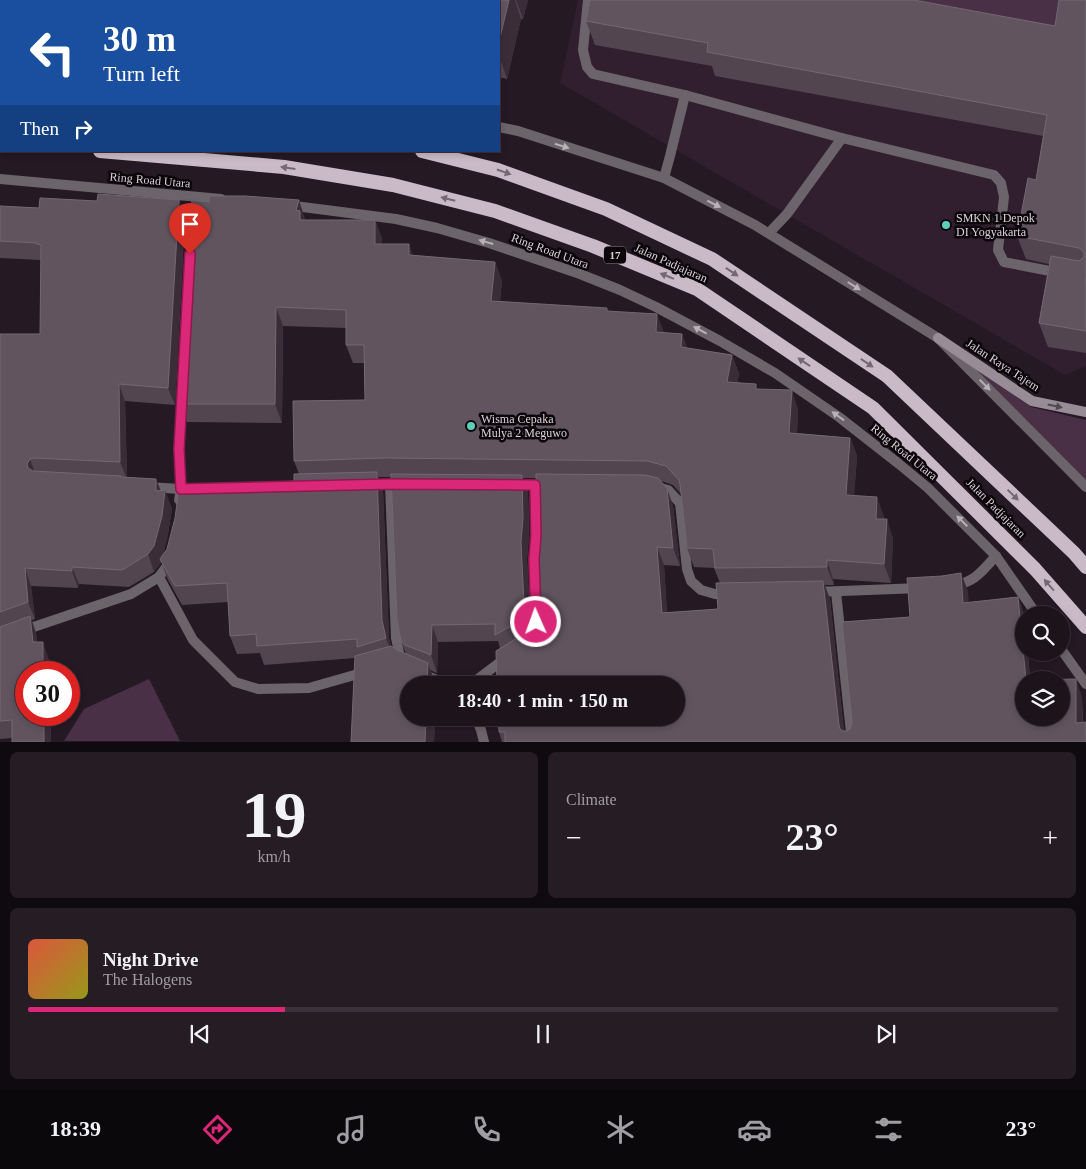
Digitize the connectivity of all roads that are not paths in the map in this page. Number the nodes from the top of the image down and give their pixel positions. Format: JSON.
{"nodes":[{"id":1,"x":588,"y":0,"type":"edge"},
{"id":2,"x":685,"y":95,"type":"junction"},
{"id":3,"x":500,"y":127,"type":"edge"},
{"id":4,"x":842,"y":138,"type":"junction"},
{"id":5,"x":112,"y":152,"type":"edge"},
{"id":6,"x":426,"y":152,"type":"edge"},
{"id":7,"x":664,"y":178,"type":"junction"},
{"id":8,"x":0,"y":179,"type":"edge"},
{"id":9,"x":231,"y":200,"type":"edge"},
{"id":10,"x":278,"y":204,"type":"edge"},
{"id":11,"x":769,"y":233,"type":"junction"},
{"id":12,"x":1086,"y":278,"type":"edge"},
{"id":13,"x":938,"y":338,"type":"junction"},
{"id":14,"x":183,"y":381,"type":"edge"},
{"id":15,"x":1086,"y":412,"type":"edge"},
{"id":16,"x":360,"y":484,"type":"edge"},
{"id":17,"x":390,"y":484,"type":"junction"},
{"id":18,"x":419,"y":484,"type":"edge"},
{"id":19,"x":506,"y":485,"type":"edge"},
{"id":20,"x":535,"y":485,"type":"junction"},
{"id":21,"x":564,"y":485,"type":"edge"},
{"id":22,"x":642,"y":486,"type":"edge"},
{"id":23,"x":134,"y":487,"type":"edge"},
{"id":24,"x":1086,"y":487,"type":"edge"},
{"id":25,"x":186,"y":489,"type":"junction"},
{"id":26,"x":178,"y":507,"type":"edge"},
{"id":27,"x":171,"y":551,"type":"edge"},
{"id":28,"x":996,"y":556,"type":"junction"},
{"id":29,"x":1086,"y":567,"type":"edge"},
{"id":30,"x":159,"y":577,"type":"junction"},
{"id":31,"x":808,"y":592,"type":"edge"},
{"id":32,"x":836,"y":592,"type":"junction"},
{"id":33,"x":734,"y":594,"type":"edge"},
{"id":34,"x":1031,"y":606,"type":"edge"},
{"id":35,"x":1086,"y":627,"type":"edge"},
{"id":36,"x":536,"y":633,"type":"edge"},
{"id":37,"x":0,"y":640,"type":"edge"},
{"id":38,"x":515,"y":652,"type":"edge"},
{"id":39,"x":1070,"y":661,"type":"edge"},
{"id":40,"x":373,"y":670,"type":"edge"},
{"id":41,"x":428,"y":676,"type":"edge"},
{"id":42,"x":482,"y":676,"type":"edge"},
{"id":43,"x":1086,"y":684,"type":"edge"},
{"id":44,"x":479,"y":726,"type":"edge"},
{"id":45,"x":484,"y":742,"type":"edge"},
{"id":46,"x":852,"y":742,"type":"edge"}],
"edges":[{"from":1,"to":2,"type":"street"},
{"from":2,"to":4,"type":"street"},
{"from":2,"to":7,"type":"street"},
{"from":3,"to":7,"type":"street","one_way":true},
{"from":4,"to":11,"type":"street"},
{"from":4,"to":12,"type":"street"},
{"from":35,"to":5,"type":"highway","name":"Jalan Padjajaran","number":"17","one_way":true},
{"from":6,"to":29,"type":"highway","name":"Jalan Padjajaran","one_way":true},
{"from":7,"to":11,"type":"street","one_way":true},
{"from":8,"to":9,"type":"street","name":"Ring Road Utara"},
{"from":28,"to":10,"type":"street","name":"Ring Road Utara","one_way":true},
{"from":11,"to":13,"type":"street","one_way":true},
{"from":13,"to":15,"type":"main road","name":"Jalan Raya Tajem","one_way":true},
{"from":13,"to":24,"type":"street","one_way":true},
{"from":14,"to":25,"type":"street"},
{"from":16,"to":17,"type":"street"},
{"from":17,"to":18,"type":"street"},
{"from":17,"to":41,"type":"street"},
{"from":19,"to":20,"type":"street"},
{"from":20,"to":21,"type":"street"},
{"from":20,"to":36,"type":"street"},
{"from":22,"to":33,"type":"street"},
{"from":23,"to":25,"type":"street"},
{"from":25,"to":26,"type":"street"},
{"from":27,"to":30,"type":"street"},
{"from":28,"to":32,"type":"street"},
{"from":28,"to":34,"type":"street","name":"Ring Road Utara"},
{"from":30,"to":37,"type":"street"},
{"from":30,"to":40,"type":"street"},
{"from":31,"to":32,"type":"street"},
{"from":32,"to":46,"type":"street"},
{"from":38,"to":42,"type":"street"},
{"from":39,"to":43,"type":"street"},
{"from":44,"to":45,"type":"street"}]}
